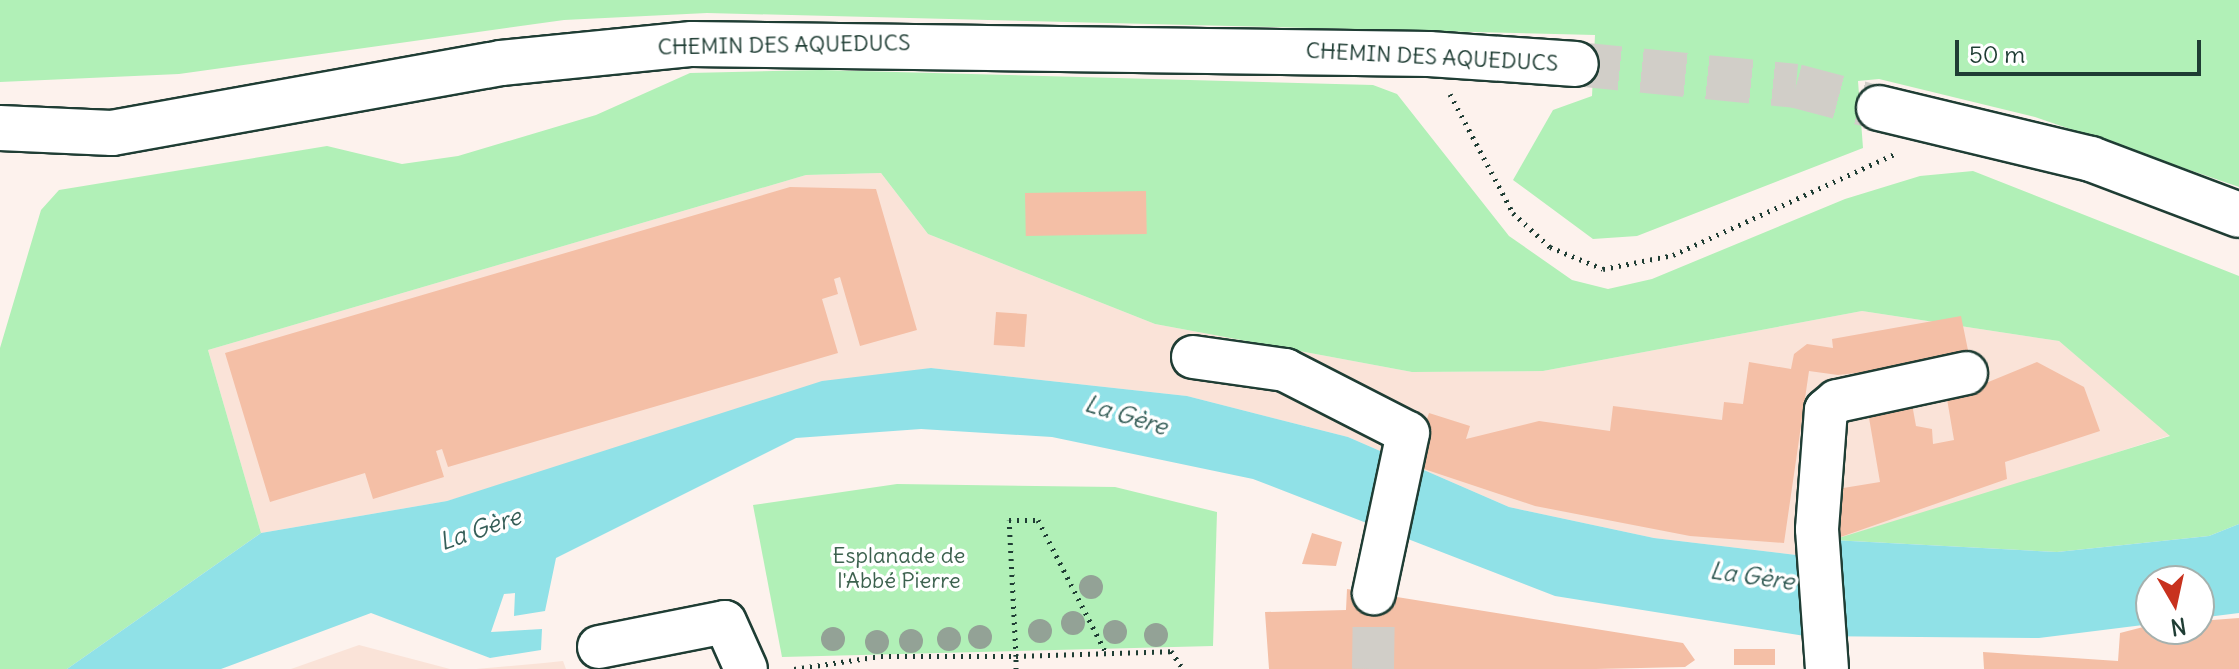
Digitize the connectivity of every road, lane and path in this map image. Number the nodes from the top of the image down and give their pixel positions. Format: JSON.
{"nodes":[{"id":1,"x":1429,"y":54,"type":"junction"},
{"id":2,"x":1576,"y":64,"type":"tunnel mouth"},
{"id":3,"x":1879,"y":108,"type":"tunnel mouth"},
{"id":4,"x":0,"y":128,"type":"edge"},
{"id":5,"x":1914,"y":152,"type":"dead end"},
{"id":6,"x":2239,"y":215,"type":"edge"},
{"id":7,"x":1193,"y":357,"type":"dead end"},
{"id":8,"x":1966,"y":373,"type":"dead end"},
{"id":9,"x":1374,"y":593,"type":"tunnel mouth"},
{"id":10,"x":599,"y":647,"type":"dead end"},
{"id":11,"x":1106,"y":653,"type":"junction"},
{"id":12,"x":1016,"y":656,"type":"junction"},
{"id":13,"x":1827,"y":666,"type":"edge"},
{"id":14,"x":746,"y":669,"type":"edge"},
{"id":15,"x":794,"y":669,"type":"edge"},
{"id":16,"x":1016,"y":669,"type":"edge"},
{"id":17,"x":1183,"y":669,"type":"edge"}],
"edges":[{"from":1,"to":2,"type":"main road","name":"CHEMIN DES AQUEDUCS"},
{"from":1,"to":4,"type":"main road","name":"CHEMIN DES AQUEDUCS"},
{"from":1,"to":5,"type":"path"},
{"from":3,"to":6,"type":"main road"},
{"from":7,"to":9,"type":"lane"},
{"from":8,"to":13,"type":"lane"},
{"from":10,"to":14,"type":"lane"},
{"from":11,"to":12,"type":"path"},
{"from":11,"to":12,"type":"path"},
{"from":11,"to":17,"type":"path"},
{"from":12,"to":15,"type":"path"},
{"from":12,"to":16,"type":"path"}]}
